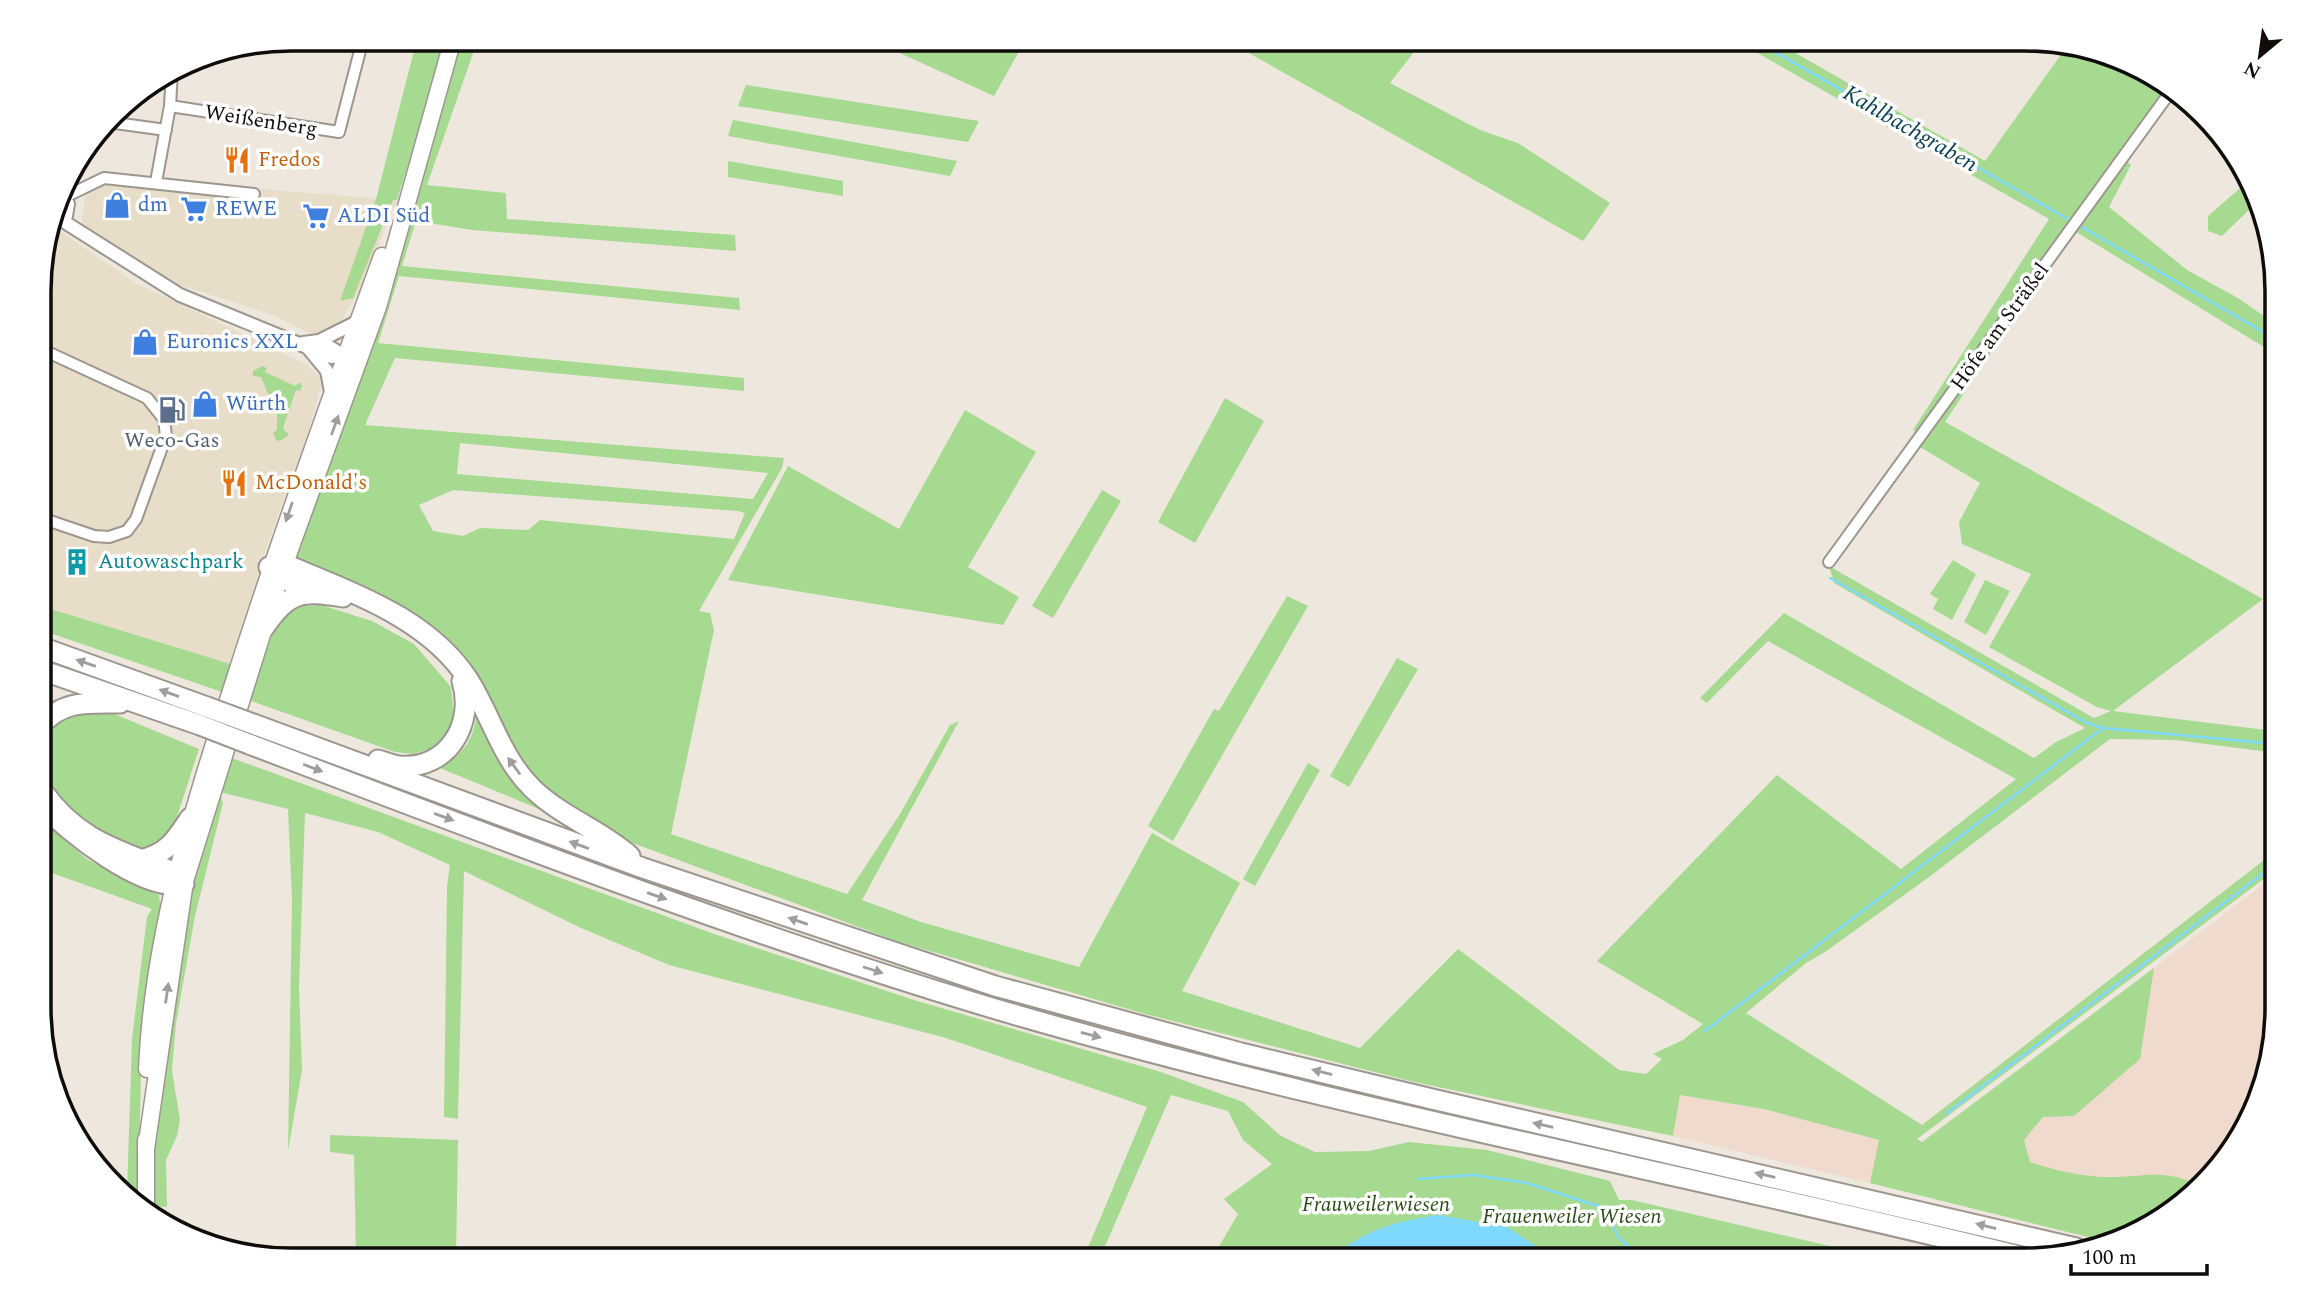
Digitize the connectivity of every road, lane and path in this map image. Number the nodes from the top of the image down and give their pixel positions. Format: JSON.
{"nodes":[{"id":1,"x":360,"y":51,"type":"edge"},
{"id":2,"x":449,"y":51,"type":"edge"},
{"id":3,"x":172,"y":82,"type":"edge"},
{"id":4,"x":2167,"y":97,"type":"edge"},
{"id":5,"x":170,"y":106,"type":"junction"},
{"id":6,"x":119,"y":123,"type":"edge"},
{"id":7,"x":166,"y":130,"type":"junction"},
{"id":8,"x":419,"y":155,"type":"junction"},
{"id":9,"x":156,"y":182,"type":"junction"},
{"id":10,"x":73,"y":191,"type":"edge"},
{"id":11,"x":254,"y":194,"type":"dead end"},
{"id":12,"x":66,"y":205,"type":"edge"},
{"id":13,"x":63,"y":221,"type":"joint"},
{"id":14,"x":357,"y":322,"type":"junction"},
{"id":15,"x":319,"y":341,"type":"junction"},
{"id":16,"x":303,"y":343,"type":"junction"},
{"id":17,"x":51,"y":354,"type":"edge"},
{"id":18,"x":355,"y":357,"type":"junction"},
{"id":19,"x":332,"y":394,"type":"junction"},
{"id":20,"x":51,"y":521,"type":"edge"},
{"id":21,"x":1829,"y":562,"type":"dead end"},
{"id":22,"x":278,"y":569,"type":"junction"},
{"id":23,"x":313,"y":593,"type":"junction"},
{"id":24,"x":371,"y":601,"type":"junction"},
{"id":25,"x":263,"y":629,"type":"junction"},
{"id":26,"x":51,"y":651,"type":"edge"},
{"id":27,"x":457,"y":667,"type":"junction"},
{"id":28,"x":51,"y":673,"type":"edge"},
{"id":29,"x":133,"y":702,"type":"junction"},
{"id":30,"x":51,"y":715,"type":"edge"},
{"id":31,"x":204,"y":716,"type":"junction"},
{"id":32,"x":318,"y":748,"type":"junction"},
{"id":33,"x":51,"y":802,"type":"edge"},
{"id":34,"x":51,"y":813,"type":"edge"},
{"id":35,"x":190,"y":818,"type":"junction"},
{"id":36,"x":140,"y":860,"type":"junction"},
{"id":37,"x":643,"y":868,"type":"junction"},
{"id":38,"x":181,"y":875,"type":"junction"},
{"id":39,"x":146,"y":1200,"type":"edge"},
{"id":40,"x":2064,"y":1245,"type":"edge"},
{"id":41,"x":1983,"y":1248,"type":"edge"}],
"edges":[{"from":1,"to":5,"type":"street","name":"Weißenberg"},
{"from":2,"to":8,"type":"main road"},
{"from":3,"to":5,"type":"street"},
{"from":4,"to":21,"type":"street","name":"Höfe am Sträßel"},
{"from":5,"to":7,"type":"street"},
{"from":6,"to":7,"type":"street"},
{"from":7,"to":9,"type":"street"},
{"from":8,"to":14,"type":"main road"},
{"from":8,"to":18,"type":"main road"},
{"from":9,"to":10,"type":"street"},
{"from":9,"to":11,"type":"street"},
{"from":12,"to":13,"type":"street"},
{"from":13,"to":16,"type":"street"},
{"from":14,"to":15,"type":"street"},
{"from":14,"to":18,"type":"main road"},
{"from":15,"to":16,"type":"street"},
{"from":15,"to":18,"type":"street"},
{"from":16,"to":18,"type":"street"},
{"from":16,"to":19,"type":"street"},
{"from":17,"to":20,"type":"street"},
{"from":18,"to":19,"type":"main road"},
{"from":22,"to":18,"type":"main road","one_way":true},
{"from":19,"to":22,"type":"main road","one_way":true},
{"from":22,"to":23,"type":"highway"},
{"from":22,"to":24,"type":"highway"},
{"from":22,"to":25,"type":"main road"},
{"from":22,"to":35,"type":"main road"},
{"from":23,"to":24,"type":"highway"},
{"from":23,"to":25,"type":"highway"},
{"from":24,"to":27,"type":"highway"},
{"from":25,"to":38,"type":"main road"},
{"from":31,"to":26,"type":"highway","one_way":true},
{"from":27,"to":32,"type":"highway"},
{"from":37,"to":27,"type":"highway","one_way":true},
{"from":28,"to":29,"type":"highway"},
{"from":29,"to":30,"type":"highway"},
{"from":29,"to":31,"type":"highway"},
{"from":31,"to":32,"type":"highway","bridge":true},
{"from":31,"to":41,"type":"highway","one_way":true,"bridge":true},
{"from":37,"to":32,"type":"highway","one_way":true},
{"from":33,"to":36,"type":"highway"},
{"from":34,"to":38,"type":"highway"},
{"from":35,"to":36,"type":"highway"},
{"from":35,"to":38,"type":"main road"},
{"from":36,"to":38,"type":"highway"},
{"from":40,"to":37,"type":"highway","one_way":true},
{"from":38,"to":39,"type":"main road"}]}
